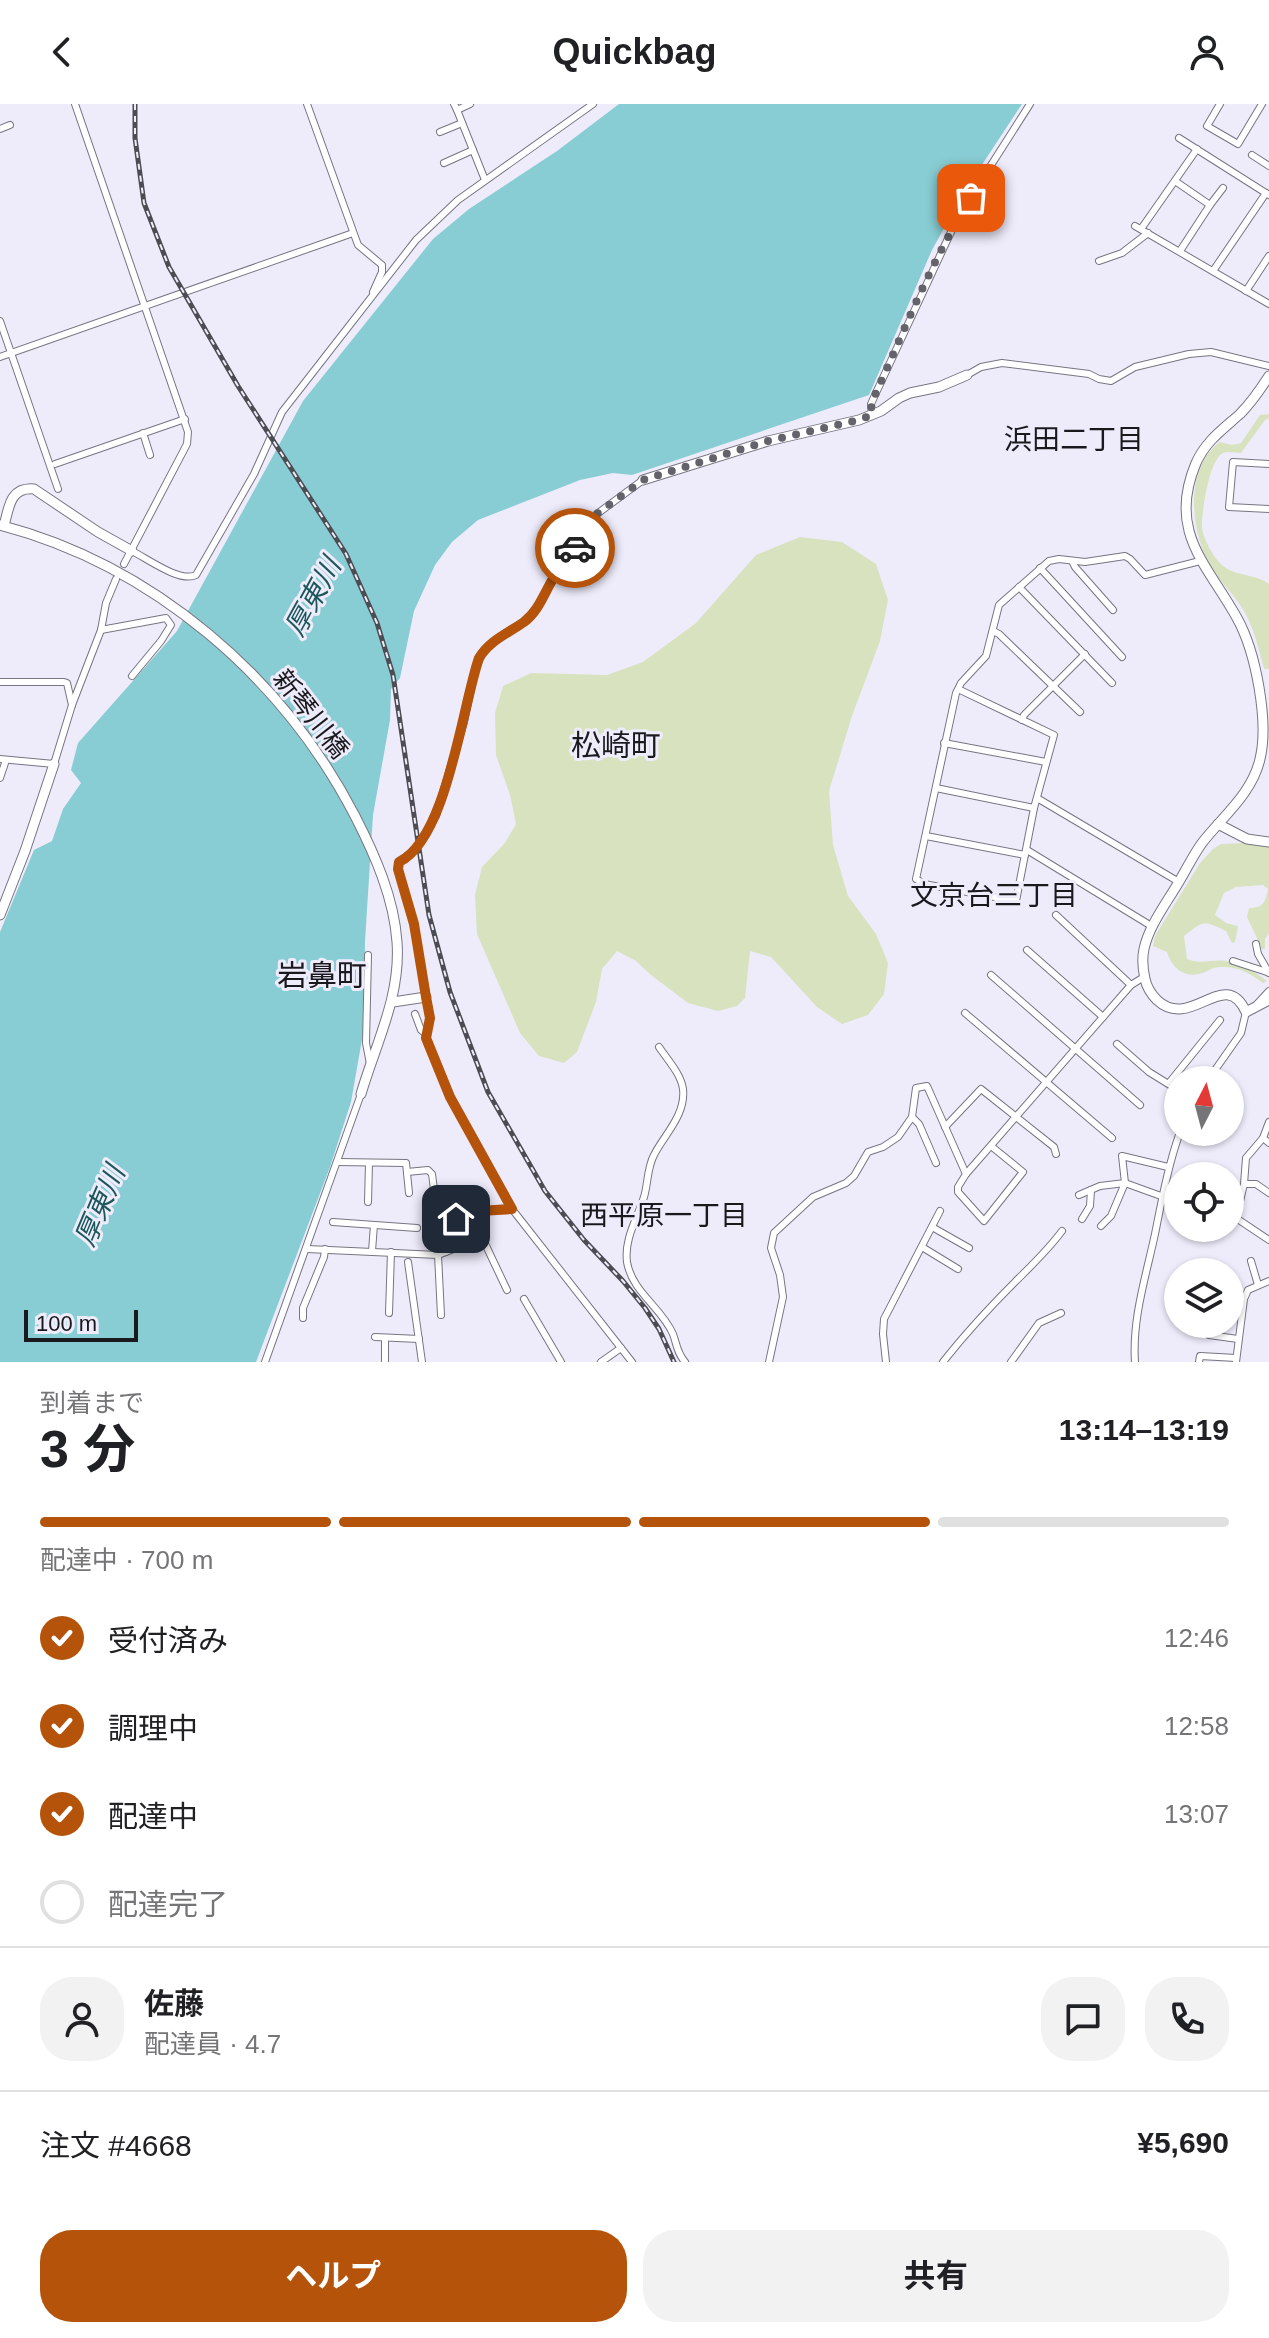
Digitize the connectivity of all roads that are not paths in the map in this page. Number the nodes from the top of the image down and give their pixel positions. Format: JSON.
{"nodes":[{"id":1,"x":75,"y":104,"type":"edge"},
{"id":2,"x":307,"y":104,"type":"edge"},
{"id":3,"x":470,"y":104,"type":"edge"},
{"id":4,"x":593,"y":104,"type":"edge"},
{"id":5,"x":1030,"y":104,"type":"edge"},
{"id":6,"x":1220,"y":104,"type":"edge"},
{"id":7,"x":1262,"y":104,"type":"edge"},
{"id":8,"x":455,"y":107,"type":"edge"},
{"id":9,"x":462,"y":123,"type":"junction"},
{"id":10,"x":10,"y":125,"type":"dead end"},
{"id":11,"x":0,"y":129,"type":"edge"},
{"id":12,"x":440,"y":132,"type":"dead end"},
{"id":13,"x":1179,"y":138,"type":"dead end"},
{"id":14,"x":1197,"y":149,"type":"junction"},
{"id":15,"x":473,"y":150,"type":"junction"},
{"id":16,"x":1252,"y":155,"type":"dead end"},
{"id":17,"x":444,"y":163,"type":"dead end"},
{"id":18,"x":1269,"y":166,"type":"edge"},
{"id":19,"x":485,"y":180,"type":"junction"},
{"id":20,"x":1175,"y":181,"type":"junction"},
{"id":21,"x":1223,"y":188,"type":"dead end"},
{"id":22,"x":1267,"y":194,"type":"edge"},
{"id":23,"x":1210,"y":205,"type":"junction"},
{"id":24,"x":1142,"y":229,"type":"junction"},
{"id":25,"x":353,"y":233,"type":"junction"},
{"id":26,"x":1180,"y":251,"type":"junction"},
{"id":27,"x":1269,"y":256,"type":"edge"},
{"id":28,"x":1099,"y":261,"type":"dead end"},
{"id":29,"x":1213,"y":271,"type":"junction"},
{"id":30,"x":1246,"y":291,"type":"junction"},
{"id":31,"x":373,"y":296,"type":"junction"},
{"id":32,"x":1269,"y":304,"type":"edge"},
{"id":33,"x":146,"y":306,"type":"junction"},
{"id":34,"x":0,"y":321,"type":"edge"},
{"id":35,"x":11,"y":353,"type":"junction"},
{"id":36,"x":0,"y":357,"type":"edge"},
{"id":37,"x":1269,"y":366,"type":"edge"},
{"id":38,"x":967,"y":375,"type":"joint"},
{"id":39,"x":1269,"y":376,"type":"edge"},
{"id":40,"x":872,"y":415,"type":"junction"},
{"id":41,"x":185,"y":419,"type":"junction"},
{"id":42,"x":143,"y":433,"type":"junction"},
{"id":43,"x":150,"y":455,"type":"dead end"},
{"id":44,"x":55,"y":464,"type":"dead end"},
{"id":45,"x":1269,"y":464,"type":"edge"},
{"id":46,"x":643,"y":480,"type":"joint"},
{"id":47,"x":58,"y":489,"type":"dead end"},
{"id":48,"x":1269,"y":509,"type":"edge"},
{"id":49,"x":2,"y":525,"type":"edge"},
{"id":50,"x":132,"y":551,"type":"junction"},
{"id":51,"x":1072,"y":561,"type":"junction"},
{"id":52,"x":1200,"y":561,"type":"junction"},
{"id":53,"x":124,"y":564,"type":"dead end"},
{"id":54,"x":1040,"y":568,"type":"junction"},
{"id":55,"x":116,"y":579,"type":"dead end"},
{"id":56,"x":1019,"y":587,"type":"junction"},
{"id":57,"x":1113,"y":610,"type":"dead end"},
{"id":58,"x":101,"y":630,"type":"junction"},
{"id":59,"x":993,"y":631,"type":"junction"},
{"id":60,"x":1085,"y":654,"type":"junction"},
{"id":61,"x":1122,"y":657,"type":"dead end"},
{"id":62,"x":132,"y":676,"type":"dead end"},
{"id":63,"x":0,"y":682,"type":"edge"},
{"id":64,"x":1112,"y":683,"type":"dead end"},
{"id":65,"x":1053,"y":686,"type":"junction"},
{"id":66,"x":958,"y":689,"type":"junction"},
{"id":67,"x":72,"y":705,"type":"junction"},
{"id":68,"x":1080,"y":712,"type":"dead end"},
{"id":69,"x":1022,"y":720,"type":"junction"},
{"id":70,"x":944,"y":743,"type":"junction"},
{"id":71,"x":3,"y":760,"type":"edge"},
{"id":72,"x":1046,"y":762,"type":"junction"},
{"id":73,"x":54,"y":764,"type":"junction"},
{"id":74,"x":0,"y":778,"type":"edge"},
{"id":75,"x":936,"y":788,"type":"junction"},
{"id":76,"x":1037,"y":798,"type":"junction"},
{"id":77,"x":1034,"y":808,"type":"junction"},
{"id":78,"x":1218,"y":824,"type":"junction"},
{"id":79,"x":926,"y":836,"type":"junction"},
{"id":80,"x":1269,"y":842,"type":"edge"},
{"id":81,"x":1026,"y":853,"type":"junction"},
{"id":82,"x":1179,"y":882,"type":"junction"},
{"id":83,"x":0,"y":915,"type":"edge"},
{"id":84,"x":1056,"y":915,"type":"dead end"},
{"id":85,"x":1153,"y":927,"type":"junction"},
{"id":86,"x":1256,"y":944,"type":"dead end"},
{"id":87,"x":1027,"y":950,"type":"dead end"},
{"id":88,"x":368,"y":955,"type":"dead end"},
{"id":89,"x":1233,"y":961,"type":"dead end"},
{"id":90,"x":1268,"y":973,"type":"edge"},
{"id":91,"x":991,"y":975,"type":"dead end"},
{"id":92,"x":1144,"y":977,"type":"junction"},
{"id":93,"x":1131,"y":985,"type":"junction"},
{"id":94,"x":1269,"y":991,"type":"edge"},
{"id":95,"x":426,"y":997,"type":"junction"},
{"id":96,"x":1269,"y":1000,"type":"edge"},
{"id":97,"x":393,"y":1002,"type":"junction"},
{"id":98,"x":1256,"y":1007,"type":"junction"},
{"id":99,"x":1246,"y":1012,"type":"junction"},
{"id":100,"x":965,"y":1013,"type":"dead end"},
{"id":101,"x":415,"y":1014,"type":"dead end"},
{"id":102,"x":1103,"y":1017,"type":"junction"},
{"id":103,"x":1220,"y":1020,"type":"dead end"},
{"id":104,"x":427,"y":1035,"type":"junction"},
{"id":105,"x":1117,"y":1044,"type":"dead end"},
{"id":106,"x":659,"y":1047,"type":"dead end"},
{"id":107,"x":1076,"y":1048,"type":"junction"},
{"id":108,"x":370,"y":1064,"type":"junction"},
{"id":109,"x":1183,"y":1066,"type":"edge"},
{"id":110,"x":1218,"y":1066,"type":"edge"},
{"id":111,"x":1164,"y":1080,"type":"edge"},
{"id":112,"x":1047,"y":1082,"type":"junction"},
{"id":113,"x":361,"y":1094,"type":"joint"},
{"id":114,"x":1140,"y":1105,"type":"dead end"},
{"id":115,"x":912,"y":1117,"type":"junction"},
{"id":116,"x":1016,"y":1117,"type":"junction"},
{"id":117,"x":1269,"y":1122,"type":"edge"},
{"id":118,"x":945,"y":1127,"type":"junction"},
{"id":119,"x":1112,"y":1138,"type":"dead end"},
{"id":120,"x":1266,"y":1141,"type":"edge"},
{"id":121,"x":991,"y":1146,"type":"junction"},
{"id":122,"x":1056,"y":1154,"type":"dead end"},
{"id":123,"x":337,"y":1162,"type":"junction"},
{"id":124,"x":369,"y":1163,"type":"junction"},
{"id":125,"x":936,"y":1163,"type":"dead end"},
{"id":126,"x":1164,"y":1166,"type":"edge"},
{"id":127,"x":407,"y":1172,"type":"junction"},
{"id":128,"x":966,"y":1174,"type":"junction"},
{"id":129,"x":1125,"y":1183,"type":"junction"},
{"id":130,"x":1164,"y":1184,"type":"edge"},
{"id":131,"x":1244,"y":1184,"type":"joint"},
{"id":132,"x":1091,"y":1190,"type":"junction"},
{"id":133,"x":409,"y":1193,"type":"dead end"},
{"id":134,"x":1269,"y":1193,"type":"edge"},
{"id":135,"x":1079,"y":1195,"type":"dead end"},
{"id":136,"x":1161,"y":1196,"type":"junction"},
{"id":137,"x":368,"y":1202,"type":"dead end"},
{"id":138,"x":512,"y":1209,"type":"junction"},
{"id":139,"x":940,"y":1211,"type":"dead end"},
{"id":140,"x":470,"y":1212,"type":"junction"},
{"id":141,"x":1082,"y":1219,"type":"dead end"},
{"id":142,"x":333,"y":1222,"type":"dead end"},
{"id":143,"x":1244,"y":1223,"type":"edge"},
{"id":144,"x":374,"y":1225,"type":"junction"},
{"id":145,"x":1101,"y":1226,"type":"dead end"},
{"id":146,"x":932,"y":1227,"type":"junction"},
{"id":147,"x":417,"y":1228,"type":"dead end"},
{"id":148,"x":1062,"y":1231,"type":"dead end"},
{"id":149,"x":1269,"y":1240,"type":"edge"},
{"id":150,"x":922,"y":1247,"type":"junction"},
{"id":151,"x":969,"y":1248,"type":"dead end"},
{"id":152,"x":307,"y":1249,"type":"junction"},
{"id":153,"x":325,"y":1249,"type":"junction"},
{"id":154,"x":372,"y":1251,"type":"junction"},
{"id":155,"x":391,"y":1252,"type":"junction"},
{"id":156,"x":446,"y":1252,"type":"junction"},
{"id":157,"x":438,"y":1255,"type":"junction"},
{"id":158,"x":1251,"y":1261,"type":"dead end"},
{"id":159,"x":408,"y":1262,"type":"dead end"},
{"id":160,"x":958,"y":1269,"type":"dead end"},
{"id":161,"x":1269,"y":1281,"type":"edge"},
{"id":162,"x":1258,"y":1285,"type":"junction"},
{"id":163,"x":507,"y":1290,"type":"dead end"},
{"id":164,"x":524,"y":1299,"type":"dead end"},
{"id":165,"x":389,"y":1313,"type":"dead end"},
{"id":166,"x":1061,"y":1313,"type":"dead end"},
{"id":167,"x":441,"y":1315,"type":"dead end"},
{"id":168,"x":303,"y":1318,"type":"dead end"},
{"id":169,"x":375,"y":1337,"type":"dead end"},
{"id":170,"x":385,"y":1338,"type":"junction"},
{"id":171,"x":1231,"y":1338,"type":"edge"},
{"id":172,"x":419,"y":1339,"type":"junction"},
{"id":173,"x":1238,"y":1339,"type":"junction"},
{"id":174,"x":621,"y":1348,"type":"junction"},
{"id":175,"x":1236,"y":1360,"type":"edge"},
{"id":176,"x":265,"y":1362,"type":"edge"},
{"id":177,"x":385,"y":1362,"type":"edge"},
{"id":178,"x":422,"y":1362,"type":"edge"},
{"id":179,"x":561,"y":1362,"type":"edge"},
{"id":180,"x":601,"y":1362,"type":"edge"},
{"id":181,"x":632,"y":1362,"type":"edge"},
{"id":182,"x":684,"y":1362,"type":"edge"},
{"id":183,"x":769,"y":1362,"type":"edge"},
{"id":184,"x":886,"y":1362,"type":"edge"},
{"id":185,"x":943,"y":1362,"type":"edge"},
{"id":186,"x":1011,"y":1362,"type":"edge"},
{"id":187,"x":1135,"y":1362,"type":"edge"},
{"id":188,"x":1199,"y":1362,"type":"edge"}],
"edges":[{"from":1,"to":33,"type":"street"},
{"from":2,"to":25,"type":"street"},
{"from":3,"to":8,"type":"street"},
{"from":4,"to":19,"type":"street"},
{"from":5,"to":40,"type":"street"},
{"from":6,"to":7,"type":"street"},
{"from":8,"to":9,"type":"street"},
{"from":9,"to":12,"type":"street"},
{"from":9,"to":15,"type":"street"},
{"from":10,"to":11,"type":"street"},
{"from":13,"to":14,"type":"street"},
{"from":14,"to":20,"type":"street"},
{"from":14,"to":22,"type":"street"},
{"from":15,"to":17,"type":"street"},
{"from":15,"to":19,"type":"street"},
{"from":16,"to":18,"type":"street"},
{"from":19,"to":31,"type":"street"},
{"from":20,"to":23,"type":"street"},
{"from":20,"to":24,"type":"street"},
{"from":21,"to":23,"type":"street"},
{"from":22,"to":29,"type":"street"},
{"from":23,"to":26,"type":"street"},
{"from":24,"to":26,"type":"street"},
{"from":24,"to":28,"type":"street"},
{"from":25,"to":31,"type":"street"},
{"from":25,"to":33,"type":"street"},
{"from":26,"to":29,"type":"street"},
{"from":27,"to":30,"type":"street"},
{"from":29,"to":30,"type":"street"},
{"from":30,"to":32,"type":"street"},
{"from":31,"to":50,"type":"street"},
{"from":33,"to":35,"type":"street"},
{"from":33,"to":41,"type":"street"},
{"from":34,"to":35,"type":"street"},
{"from":35,"to":36,"type":"street"},
{"from":35,"to":47,"type":"street"},
{"from":37,"to":38,"type":"street"},
{"from":38,"to":40,"type":"street"},
{"from":39,"to":52,"type":"street"},
{"from":40,"to":46,"type":"street"},
{"from":41,"to":42,"type":"street"},
{"from":41,"to":50,"type":"street"},
{"from":42,"to":43,"type":"street"},
{"from":42,"to":44,"type":"street"},
{"from":45,"to":48,"type":"street"},
{"from":46,"to":95,"type":"street"},
{"from":49,"to":50,"type":"street"},
{"from":49,"to":97,"type":"street","name":"新琴川橋"},
{"from":50,"to":53,"type":"street"},
{"from":51,"to":52,"type":"street"},
{"from":51,"to":54,"type":"street"},
{"from":51,"to":57,"type":"street"},
{"from":52,"to":78,"type":"street"},
{"from":54,"to":56,"type":"street"},
{"from":54,"to":61,"type":"street"},
{"from":55,"to":58,"type":"street"},
{"from":56,"to":59,"type":"street"},
{"from":56,"to":60,"type":"street"},
{"from":58,"to":62,"type":"street"},
{"from":58,"to":67,"type":"street"},
{"from":59,"to":65,"type":"street"},
{"from":59,"to":66,"type":"street"},
{"from":60,"to":64,"type":"street"},
{"from":60,"to":65,"type":"street"},
{"from":63,"to":67,"type":"street"},
{"from":65,"to":68,"type":"street"},
{"from":65,"to":69,"type":"street"},
{"from":66,"to":69,"type":"street"},
{"from":66,"to":70,"type":"street"},
{"from":67,"to":73,"type":"street"},
{"from":69,"to":72,"type":"street"},
{"from":70,"to":72,"type":"street"},
{"from":70,"to":75,"type":"street"},
{"from":71,"to":73,"type":"street"},
{"from":71,"to":74,"type":"street"},
{"from":72,"to":76,"type":"street"},
{"from":73,"to":83,"type":"street"},
{"from":75,"to":77,"type":"street"},
{"from":75,"to":79,"type":"street"},
{"from":76,"to":77,"type":"street"},
{"from":76,"to":82,"type":"street"},
{"from":77,"to":81,"type":"street"},
{"from":78,"to":80,"type":"street"},
{"from":78,"to":82,"type":"street"},
{"from":79,"to":81,"type":"street"},
{"from":79,"to":81,"type":"street"},
{"from":81,"to":85,"type":"street"},
{"from":82,"to":85,"type":"street"},
{"from":84,"to":93,"type":"street"},
{"from":85,"to":92,"type":"street"},
{"from":86,"to":90,"type":"street"},
{"from":87,"to":102,"type":"street"},
{"from":88,"to":108,"type":"street"},
{"from":89,"to":90,"type":"street"},
{"from":91,"to":107,"type":"street"},
{"from":92,"to":93,"type":"street"},
{"from":92,"to":99,"type":"street"},
{"from":93,"to":102,"type":"street"},
{"from":94,"to":98,"type":"street"},
{"from":95,"to":97,"type":"street"},
{"from":95,"to":104,"type":"street"},
{"from":96,"to":98,"type":"street"},
{"from":97,"to":108,"type":"street","name":"新琴川橋"},
{"from":98,"to":99,"type":"street"},
{"from":99,"to":110,"type":"street"},
{"from":100,"to":112,"type":"street"},
{"from":101,"to":104,"type":"street"},
{"from":102,"to":107,"type":"street"},
{"from":103,"to":109,"type":"street"},
{"from":104,"to":138,"type":"street"},
{"from":105,"to":111,"type":"street"},
{"from":106,"to":182,"type":"street"},
{"from":107,"to":112,"type":"street"},
{"from":107,"to":114,"type":"street"},
{"from":108,"to":113,"type":"street","name":"新琴川橋"},
{"from":112,"to":116,"type":"street"},
{"from":112,"to":119,"type":"street"},
{"from":113,"to":123,"type":"street"},
{"from":115,"to":118,"type":"street"},
{"from":115,"to":125,"type":"street"},
{"from":115,"to":183,"type":"street"},
{"from":116,"to":118,"type":"street"},
{"from":116,"to":121,"type":"street"},
{"from":116,"to":122,"type":"street"},
{"from":117,"to":120,"type":"street"},
{"from":118,"to":128,"type":"street"},
{"from":120,"to":131,"type":"street"},
{"from":121,"to":128,"type":"street"},
{"from":121,"to":128,"type":"street"},
{"from":123,"to":124,"type":"street"},
{"from":123,"to":152,"type":"street"},
{"from":124,"to":127,"type":"street"},
{"from":124,"to":137,"type":"street"},
{"from":126,"to":129,"type":"street"},
{"from":127,"to":133,"type":"street"},
{"from":127,"to":156,"type":"street"},
{"from":129,"to":132,"type":"street"},
{"from":129,"to":136,"type":"street"},
{"from":129,"to":145,"type":"street"},
{"from":130,"to":136,"type":"street"},
{"from":131,"to":134,"type":"street"},
{"from":132,"to":135,"type":"street"},
{"from":132,"to":141,"type":"street"},
{"from":136,"to":187,"type":"street"},
{"from":138,"to":140,"type":"street"},
{"from":138,"to":174,"type":"street"},
{"from":139,"to":146,"type":"street"},
{"from":140,"to":156,"type":"street"},
{"from":140,"to":163,"type":"street"},
{"from":142,"to":144,"type":"street"},
{"from":143,"to":149,"type":"street"},
{"from":144,"to":147,"type":"street"},
{"from":144,"to":154,"type":"street"},
{"from":146,"to":150,"type":"street"},
{"from":146,"to":151,"type":"street"},
{"from":148,"to":185,"type":"street"},
{"from":150,"to":160,"type":"street"},
{"from":150,"to":184,"type":"street"},
{"from":152,"to":153,"type":"street"},
{"from":152,"to":176,"type":"street"},
{"from":153,"to":154,"type":"street"},
{"from":153,"to":168,"type":"street"},
{"from":154,"to":155,"type":"street"},
{"from":155,"to":157,"type":"street"},
{"from":155,"to":165,"type":"street"},
{"from":156,"to":157,"type":"street"},
{"from":157,"to":167,"type":"street"},
{"from":158,"to":162,"type":"street"},
{"from":159,"to":172,"type":"street"},
{"from":161,"to":162,"type":"street"},
{"from":162,"to":173,"type":"street"},
{"from":164,"to":179,"type":"street"},
{"from":166,"to":186,"type":"street"},
{"from":169,"to":170,"type":"street"},
{"from":170,"to":172,"type":"street"},
{"from":170,"to":177,"type":"street"},
{"from":171,"to":173,"type":"street"},
{"from":172,"to":178,"type":"street"},
{"from":173,"to":175,"type":"street"},
{"from":174,"to":180,"type":"street"},
{"from":174,"to":181,"type":"street"},
{"from":175,"to":188,"type":"street"}]}
